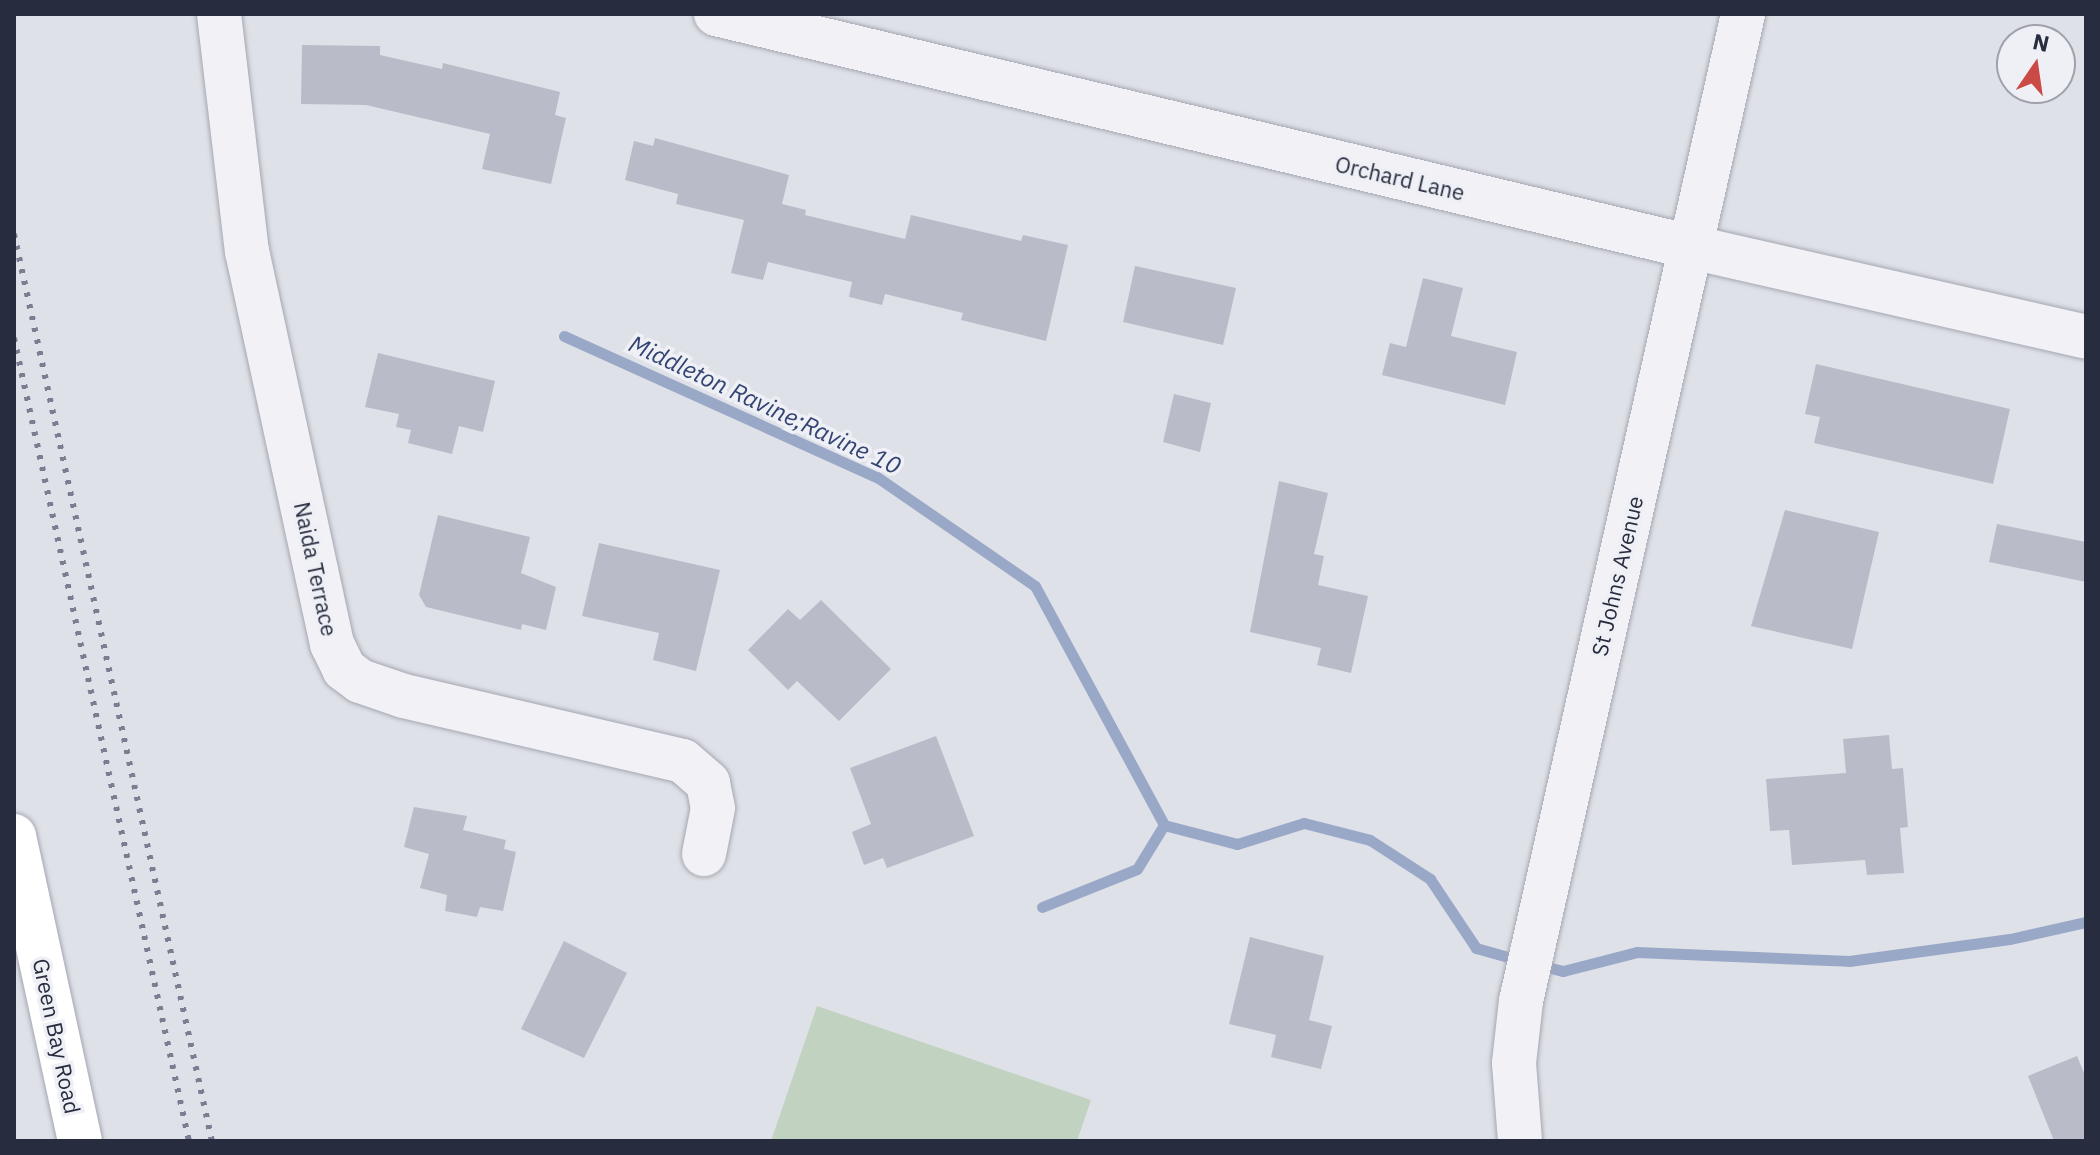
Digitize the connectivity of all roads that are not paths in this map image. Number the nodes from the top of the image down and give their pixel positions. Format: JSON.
{"nodes":[{"id":1,"x":219,"y":14,"type":"edge"},
{"id":2,"x":716,"y":14,"type":"edge"},
{"id":3,"x":1743,"y":14,"type":"edge"},
{"id":4,"x":1691,"y":247,"type":"junction"},
{"id":5,"x":2086,"y":337,"type":"edge"},
{"id":6,"x":14,"y":836,"type":"edge"},
{"id":7,"x":704,"y":854,"type":"dead end"},
{"id":8,"x":80,"y":1141,"type":"edge"},
{"id":9,"x":1520,"y":1141,"type":"edge"}],
"edges":[{"from":1,"to":7,"type":"street","name":"Naida Terrace"},
{"from":2,"to":4,"type":"street","name":"Orchard Lane"},
{"from":3,"to":4,"type":"street","name":"St Johns Avenue"},
{"from":4,"to":5,"type":"street","name":"Orchard Lane"},
{"from":4,"to":9,"type":"street","name":"St Johns Avenue"},
{"from":6,"to":8,"type":"main road","name":"Green Bay Road"}]}
